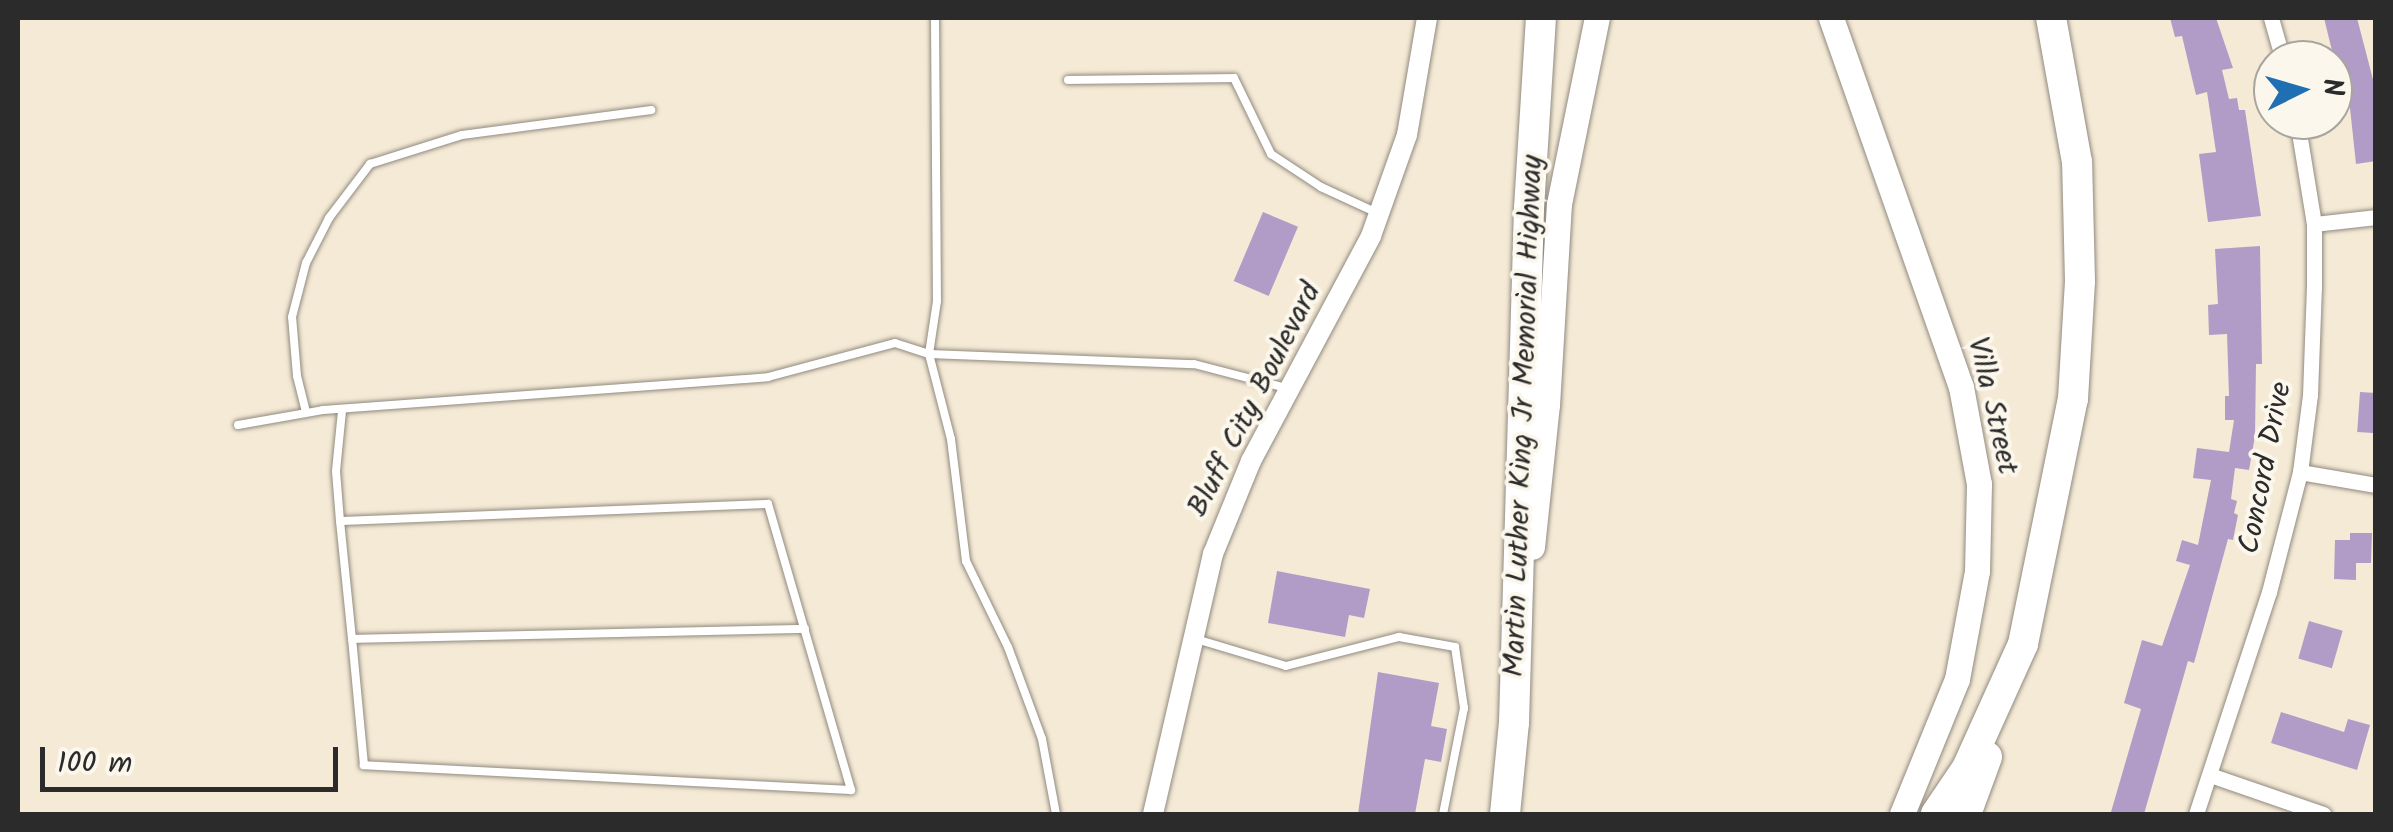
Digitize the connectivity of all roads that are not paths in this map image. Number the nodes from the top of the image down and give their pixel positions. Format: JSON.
{"nodes":[{"id":1,"x":935,"y":18,"type":"edge"},
{"id":2,"x":1427,"y":18,"type":"edge"},
{"id":3,"x":1541,"y":18,"type":"edge"},
{"id":4,"x":1597,"y":18,"type":"edge"},
{"id":5,"x":1831,"y":18,"type":"edge"},
{"id":6,"x":2051,"y":18,"type":"edge"},
{"id":7,"x":1068,"y":80,"type":"dead end"},
{"id":8,"x":651,"y":110,"type":"dead end"},
{"id":9,"x":2301,"y":140,"type":"edge"},
{"id":10,"x":1380,"y":214,"type":"junction"},
{"id":11,"x":2376,"y":217,"type":"edge"},
{"id":12,"x":2314,"y":224,"type":"junction"},
{"id":13,"x":929,"y":354,"type":"junction"},
{"id":14,"x":1290,"y":390,"type":"junction"},
{"id":15,"x":342,"y":410,"type":"junction"},
{"id":16,"x":306,"y":412,"type":"junction"},
{"id":17,"x":238,"y":425,"type":"dead end"},
{"id":18,"x":2300,"y":472,"type":"junction"},
{"id":19,"x":2376,"y":485,"type":"edge"},
{"id":20,"x":340,"y":522,"type":"junction"},
{"id":21,"x":805,"y":629,"type":"junction"},
{"id":22,"x":1192,"y":638,"type":"junction"},
{"id":23,"x":352,"y":639,"type":"junction"},
{"id":24,"x":2022,"y":644,"type":"junction"},
{"id":25,"x":1514,"y":723,"type":"junction"},
{"id":26,"x":2210,"y":775,"type":"junction"},
{"id":27,"x":1056,"y":814,"type":"edge"},
{"id":28,"x":1153,"y":814,"type":"edge"},
{"id":29,"x":1442,"y":814,"type":"edge"},
{"id":30,"x":1504,"y":814,"type":"edge"},
{"id":31,"x":1902,"y":814,"type":"edge"},
{"id":32,"x":1936,"y":814,"type":"edge"},
{"id":33,"x":1966,"y":814,"type":"edge"},
{"id":34,"x":2196,"y":814,"type":"edge"},
{"id":35,"x":2323,"y":814,"type":"edge"}],
"edges":[{"from":1,"to":13,"type":"lane"},
{"from":2,"to":10,"type":"street","name":"Bluff City Boulevard"},
{"from":3,"to":25,"type":"highway","name":"Martin Luther King Jr Memorial Highway"},
{"from":4,"to":25,"type":"main road"},
{"from":5,"to":31,"type":"main road","name":"Villa Street"},
{"from":6,"to":24,"type":"highway"},
{"from":7,"to":10,"type":"lane"},
{"from":8,"to":16,"type":"lane"},
{"from":9,"to":12,"type":"street","name":"Concord Drive"},
{"from":10,"to":14,"type":"street","name":"Bluff City Boulevard"},
{"from":11,"to":12,"type":"street"},
{"from":12,"to":18,"type":"street","name":"Concord Drive"},
{"from":13,"to":14,"type":"lane"},
{"from":13,"to":15,"type":"lane"},
{"from":13,"to":27,"type":"lane"},
{"from":14,"to":22,"type":"street","name":"Bluff City Boulevard"},
{"from":15,"to":16,"type":"lane"},
{"from":15,"to":20,"type":"lane"},
{"from":16,"to":17,"type":"lane"},
{"from":18,"to":19,"type":"street"},
{"from":18,"to":26,"type":"street","name":"Concord Drive"},
{"from":20,"to":21,"type":"lane"},
{"from":20,"to":23,"type":"lane"},
{"from":21,"to":23,"type":"lane"},
{"from":21,"to":23,"type":"lane"},
{"from":22,"to":28,"type":"street","name":"Bluff City Boulevard"},
{"from":22,"to":29,"type":"lane"},
{"from":24,"to":32,"type":"highway"},
{"from":24,"to":33,"type":"highway"},
{"from":25,"to":30,"type":"highway","name":"Martin Luther King Jr Memorial Highway"},
{"from":26,"to":34,"type":"street","name":"Concord Drive"},
{"from":26,"to":35,"type":"street"}]}
